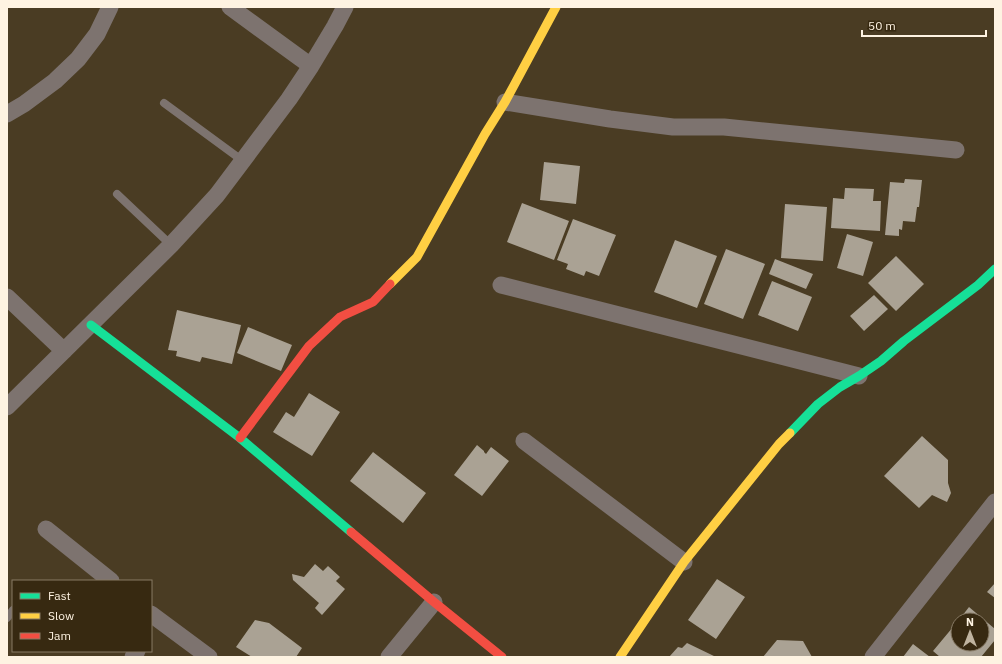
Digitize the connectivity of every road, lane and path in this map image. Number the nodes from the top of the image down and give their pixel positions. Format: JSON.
{"nodes":[{"id":1,"x":110,"y":7,"type":"edge"},
{"id":2,"x":230,"y":7,"type":"edge"},
{"id":3,"x":345,"y":7,"type":"edge"},
{"id":4,"x":556,"y":7,"type":"edge"},
{"id":5,"x":311,"y":66,"type":"junction"},
{"id":6,"x":164,"y":102,"type":"dead end"},
{"id":7,"x":505,"y":102,"type":"junction"},
{"id":8,"x":7,"y":114,"type":"edge"},
{"id":9,"x":956,"y":150,"type":"dead end"},
{"id":10,"x":243,"y":161,"type":"junction"},
{"id":11,"x":117,"y":194,"type":"dead end"},
{"id":12,"x":171,"y":245,"type":"junction"},
{"id":13,"x":995,"y":270,"type":"edge"},
{"id":14,"x":501,"y":285,"type":"dead end"},
{"id":15,"x":7,"y":297,"type":"edge"},
{"id":16,"x":91,"y":325,"type":"junction"},
{"id":17,"x":64,"y":351,"type":"junction"},
{"id":18,"x":859,"y":376,"type":"junction"},
{"id":19,"x":7,"y":407,"type":"edge"},
{"id":20,"x":240,"y":438,"type":"junction"},
{"id":21,"x":524,"y":441,"type":"dead end"},
{"id":22,"x":995,"y":502,"type":"edge"},
{"id":23,"x":46,"y":528,"type":"dead end"},
{"id":24,"x":684,"y":562,"type":"junction"},
{"id":25,"x":110,"y":580,"type":"edge"},
{"id":26,"x":434,"y":602,"type":"junction"},
{"id":27,"x":154,"y":622,"type":"edge"},
{"id":28,"x":209,"y":657,"type":"edge"},
{"id":29,"x":389,"y":657,"type":"edge"},
{"id":30,"x":502,"y":657,"type":"edge"},
{"id":31,"x":620,"y":657,"type":"edge"},
{"id":32,"x":873,"y":657,"type":"edge"}],
"edges":[{"from":1,"to":8,"type":"street"},
{"from":2,"to":5,"type":"street"},
{"from":3,"to":5,"type":"street"},
{"from":4,"to":7,"type":"street"},
{"from":5,"to":10,"type":"street"},
{"from":6,"to":10,"type":"lane"},
{"from":7,"to":9,"type":"street"},
{"from":7,"to":20,"type":"street"},
{"from":10,"to":12,"type":"street"},
{"from":11,"to":12,"type":"lane"},
{"from":12,"to":16,"type":"street"},
{"from":13,"to":18,"type":"street"},
{"from":14,"to":18,"type":"street"},
{"from":15,"to":17,"type":"street"},
{"from":16,"to":17,"type":"street"},
{"from":16,"to":20,"type":"street"},
{"from":17,"to":19,"type":"street"},
{"from":18,"to":24,"type":"street"},
{"from":20,"to":26,"type":"street"},
{"from":21,"to":24,"type":"street"},
{"from":22,"to":32,"type":"street"},
{"from":23,"to":25,"type":"street"},
{"from":24,"to":31,"type":"street"},
{"from":26,"to":29,"type":"street"},
{"from":26,"to":30,"type":"street"},
{"from":27,"to":28,"type":"street"}]}
